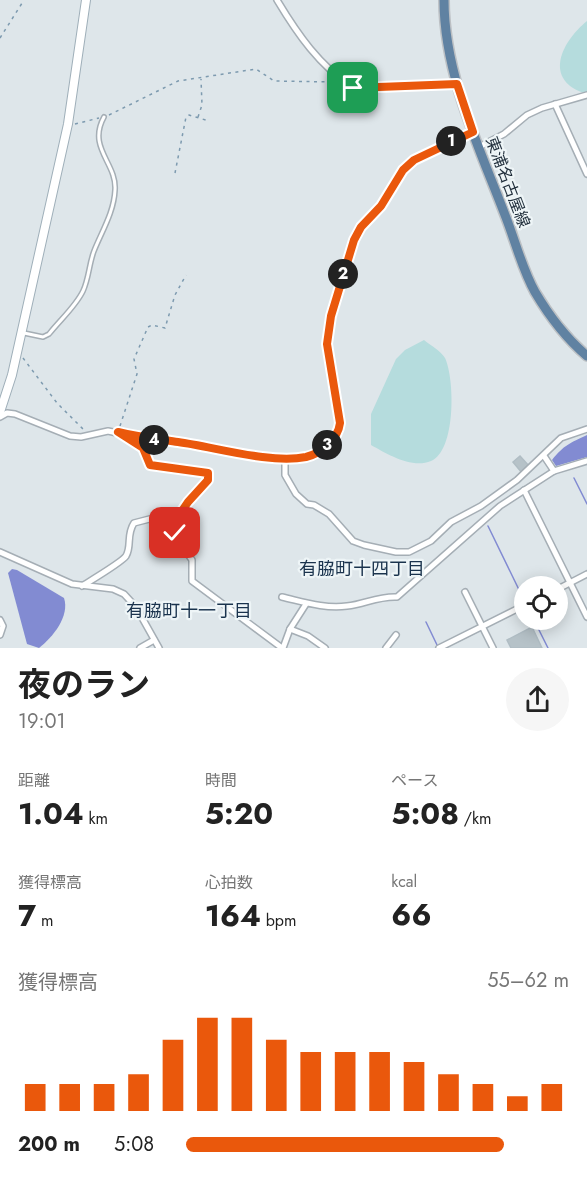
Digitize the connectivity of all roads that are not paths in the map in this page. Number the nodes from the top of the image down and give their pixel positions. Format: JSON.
{"nodes":[{"id":1,"x":86,"y":0,"type":"edge"},
{"id":2,"x":277,"y":0,"type":"edge"},
{"id":3,"x":444,"y":0,"type":"edge"},
{"id":4,"x":457,"y":84,"type":"junction"},
{"id":5,"x":587,"y":96,"type":"edge"},
{"id":6,"x":555,"y":104,"type":"junction"},
{"id":7,"x":104,"y":117,"type":"road end"},
{"id":8,"x":479,"y":147,"type":"junction"},
{"id":9,"x":587,"y":174,"type":"edge"},
{"id":10,"x":21,"y":332,"type":"junction"},
{"id":11,"x":587,"y":356,"type":"edge"},
{"id":12,"x":0,"y":412,"type":"edge"},
{"id":13,"x":0,"y":417,"type":"edge"},
{"id":14,"x":587,"y":429,"type":"edge"},
{"id":15,"x":118,"y":432,"type":"junction"},
{"id":16,"x":146,"y":439,"type":"road end"},
{"id":17,"x":544,"y":456,"type":"junction"},
{"id":18,"x":285,"y":458,"type":"road end"},
{"id":19,"x":587,"y":461,"type":"edge"},
{"id":20,"x":554,"y":471,"type":"junction"},
{"id":21,"x":524,"y":490,"type":"junction"},
{"id":22,"x":171,"y":527,"type":"junction"},
{"id":23,"x":0,"y":552,"type":"edge"},
{"id":24,"x":587,"y":574,"type":"edge"},
{"id":25,"x":570,"y":583,"type":"junction"},
{"id":26,"x":82,"y":586,"type":"junction"},
{"id":27,"x":465,"y":591,"type":"dead end"},
{"id":28,"x":282,"y":597,"type":"dead end"},
{"id":29,"x":306,"y":604,"type":"junction"},
{"id":30,"x":514,"y":611,"type":"edge"},
{"id":31,"x":587,"y":617,"type":"edge"},
{"id":32,"x":0,"y":620,"type":"edge"},
{"id":33,"x":483,"y":627,"type":"junction"},
{"id":34,"x":290,"y":628,"type":"junction"},
{"id":35,"x":0,"y":635,"type":"edge"},
{"id":36,"x":396,"y":635,"type":"dead end"},
{"id":37,"x":154,"y":640,"type":"junction"},
{"id":38,"x":140,"y":648,"type":"edge"},
{"id":39,"x":159,"y":648,"type":"edge"},
{"id":40,"x":283,"y":648,"type":"edge"},
{"id":41,"x":325,"y":648,"type":"edge"},
{"id":42,"x":386,"y":648,"type":"edge"},
{"id":43,"x":439,"y":648,"type":"edge"},
{"id":44,"x":493,"y":648,"type":"edge"}],
"edges":[{"from":1,"to":10,"type":"street"},
{"from":2,"to":4,"type":"street"},
{"from":3,"to":4,"type":"main road","name":"東浦名古屋線"},
{"from":4,"to":8,"type":"main road","name":"東浦名古屋線"},
{"from":5,"to":6,"type":"street"},
{"from":6,"to":8,"type":"street"},
{"from":6,"to":9,"type":"street"},
{"from":7,"to":10,"type":"lane"},
{"from":8,"to":11,"type":"main road","name":"東浦名古屋線"},
{"from":10,"to":12,"type":"street"},
{"from":13,"to":15,"type":"street"},
{"from":14,"to":17,"type":"street"},
{"from":15,"to":16,"type":"street"},
{"from":15,"to":22,"type":"street"},
{"from":17,"to":18,"type":"street"},
{"from":17,"to":20,"type":"street"},
{"from":19,"to":20,"type":"street"},
{"from":20,"to":21,"type":"street"},
{"from":21,"to":25,"type":"street"},
{"from":21,"to":29,"type":"street"},
{"from":22,"to":26,"type":"street"},
{"from":22,"to":40,"type":"street"},
{"from":23,"to":26,"type":"street"},
{"from":24,"to":25,"type":"street"},
{"from":25,"to":31,"type":"street"},
{"from":26,"to":37,"type":"street"},
{"from":27,"to":33,"type":"street"},
{"from":28,"to":29,"type":"street"},
{"from":29,"to":34,"type":"street"},
{"from":30,"to":33,"type":"street"},
{"from":32,"to":35,"type":"street"},
{"from":33,"to":43,"type":"street"},
{"from":33,"to":44,"type":"street"},
{"from":34,"to":40,"type":"street"},
{"from":34,"to":41,"type":"street"},
{"from":36,"to":42,"type":"street"},
{"from":37,"to":38,"type":"street"},
{"from":37,"to":39,"type":"street"}]}
